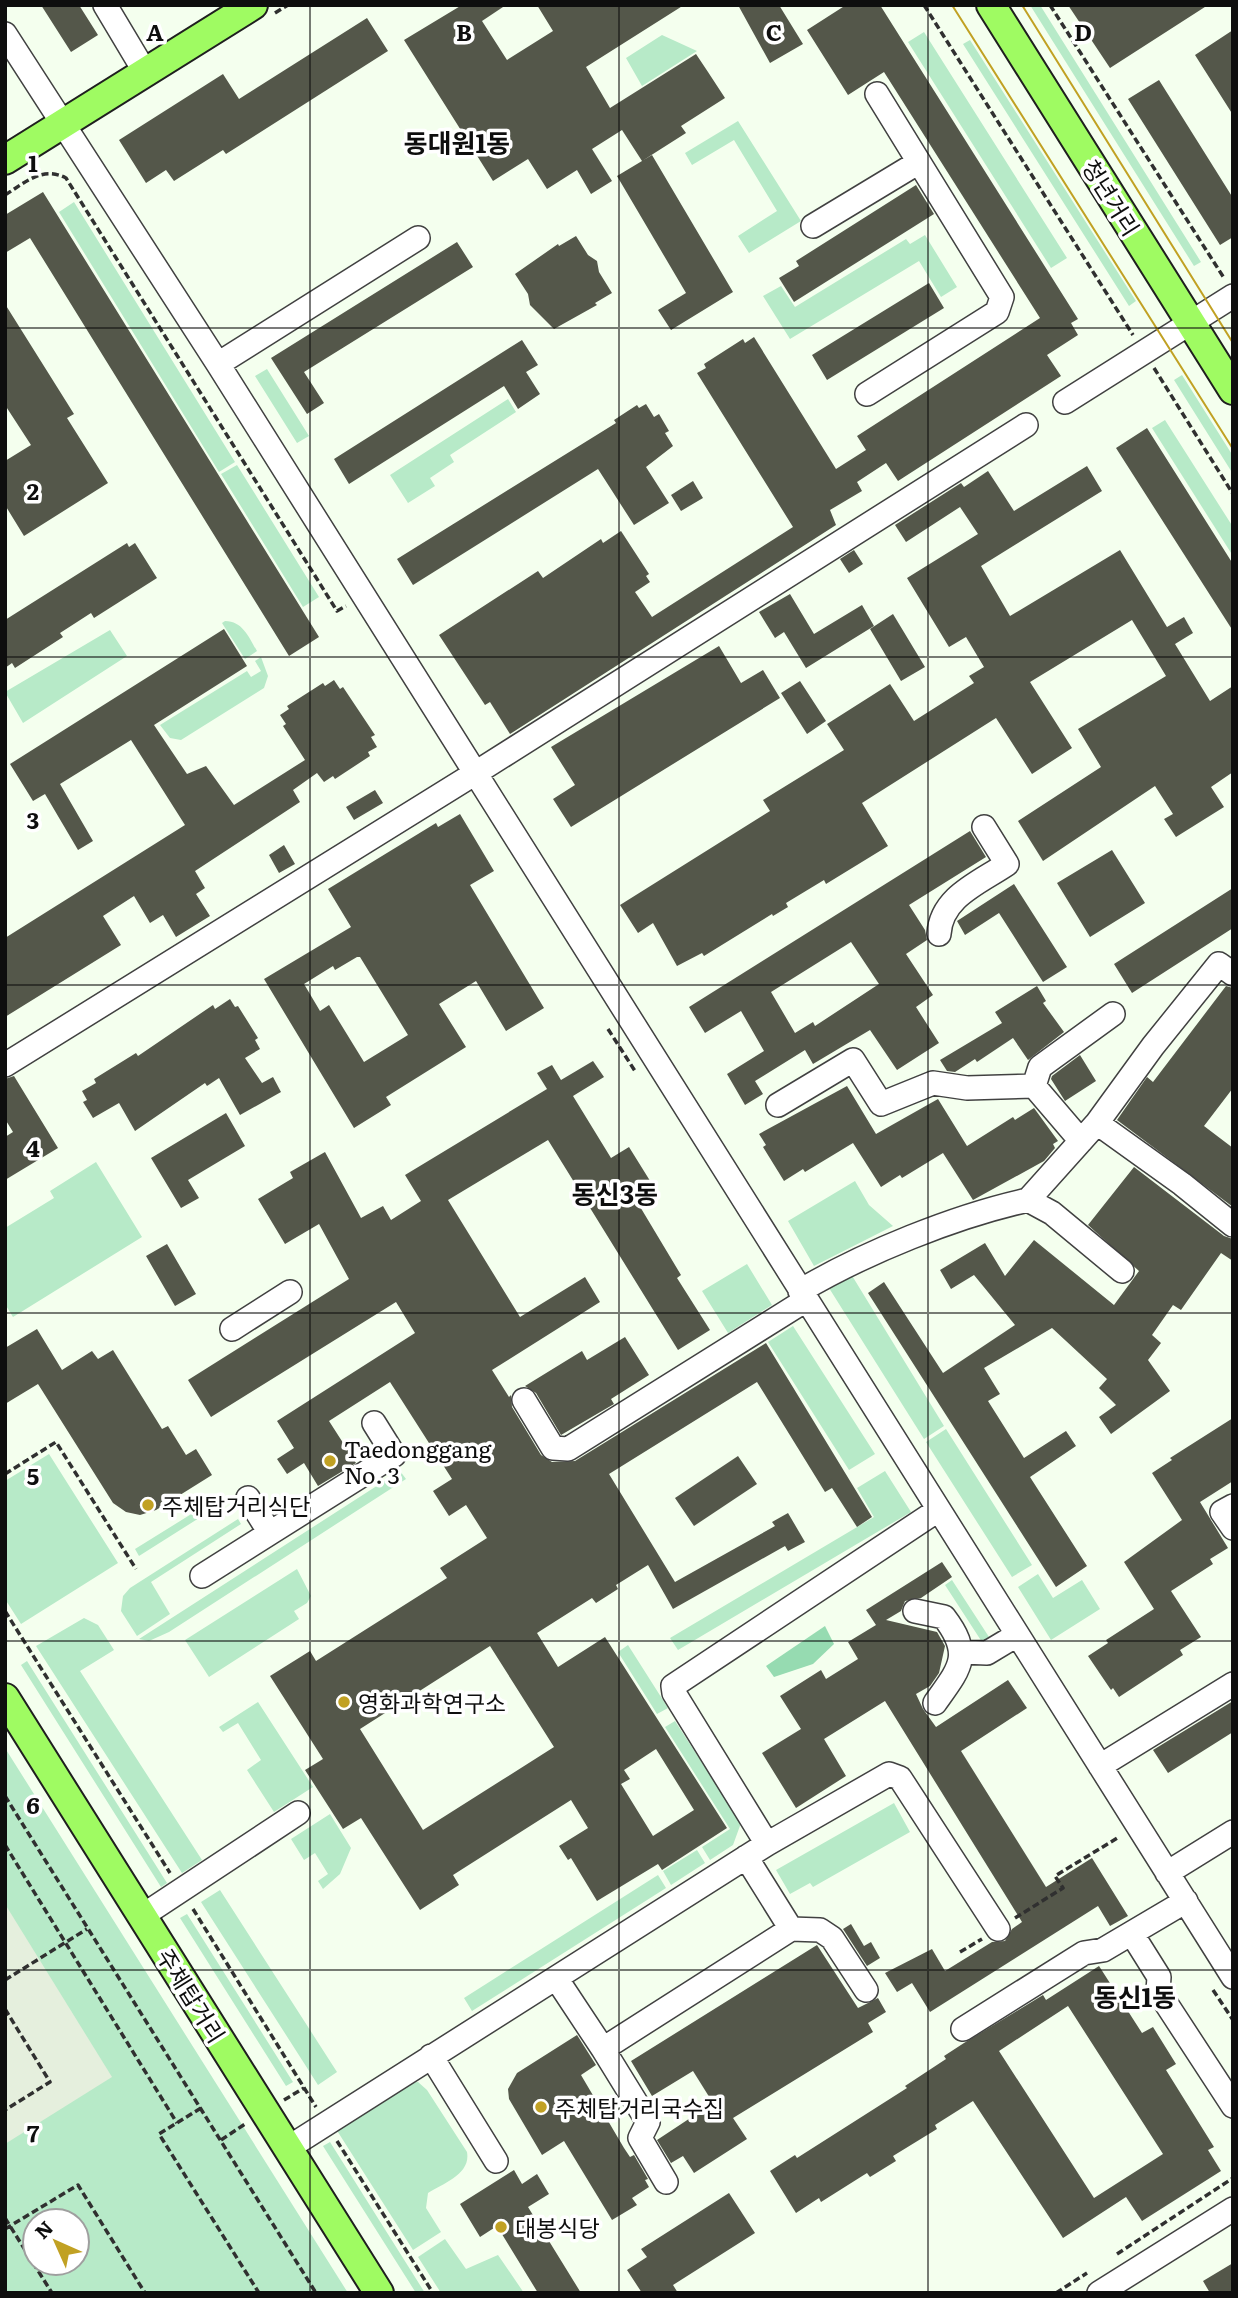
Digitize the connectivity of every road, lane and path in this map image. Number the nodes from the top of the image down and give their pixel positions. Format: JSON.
{"nodes":[{"id":1,"x":105,"y":5,"type":"edge"},
{"id":2,"x":288,"y":5,"type":"edge"},
{"id":3,"x":924,"y":5,"type":"edge"},
{"id":4,"x":991,"y":5,"type":"edge"},
{"id":5,"x":1050,"y":5,"type":"edge"},
{"id":6,"x":259,"y":13,"type":"edge"},
{"id":7,"x":5,"y":34,"type":"edge"},
{"id":8,"x":145,"y":72,"type":"junction"},
{"id":9,"x":877,"y":94,"type":"dead end"},
{"id":10,"x":62,"y":123,"type":"junction"},
{"id":11,"x":5,"y":160,"type":"edge"},
{"id":12,"x":919,"y":162,"type":"junction"},
{"id":13,"x":5,"y":195,"type":"edge"},
{"id":14,"x":813,"y":226,"type":"dead end"},
{"id":15,"x":418,"y":238,"type":"dead end"},
{"id":16,"x":1229,"y":289,"type":"edge"},
{"id":17,"x":1191,"y":323,"type":"junction"},
{"id":18,"x":1144,"y":353,"type":"junction"},
{"id":19,"x":218,"y":363,"type":"junction"},
{"id":20,"x":1233,"y":390,"type":"edge"},
{"id":21,"x":867,"y":394,"type":"dead end"},
{"id":22,"x":1065,"y":402,"type":"dead end"},
{"id":23,"x":1026,"y":425,"type":"dead end"},
{"id":24,"x":1233,"y":494,"type":"edge"},
{"id":25,"x":337,"y":611,"type":"dead end"},
{"id":26,"x":474,"y":774,"type":"junction"},
{"id":27,"x":984,"y":827,"type":"dead end"},
{"id":28,"x":939,"y":934,"type":"dead end"},
{"id":29,"x":1226,"y":969,"type":"edge"},
{"id":30,"x":1113,"y":1014,"type":"dead end"},
{"id":31,"x":5,"y":1065,"type":"edge"},
{"id":32,"x":1034,"y":1086,"type":"junction"},
{"id":33,"x":778,"y":1105,"type":"dead end"},
{"id":34,"x":1097,"y":1123,"type":"junction"},
{"id":35,"x":1081,"y":1141,"type":"junction"},
{"id":36,"x":1028,"y":1200,"type":"junction"},
{"id":37,"x":1233,"y":1225,"type":"edge"},
{"id":38,"x":1122,"y":1271,"type":"dead end"},
{"id":39,"x":290,"y":1292,"type":"dead end"},
{"id":40,"x":803,"y":1295,"type":"junction"},
{"id":41,"x":232,"y":1329,"type":"dead end"},
{"id":42,"x":524,"y":1400,"type":"dead end"},
{"id":43,"x":374,"y":1423,"type":"dead end"},
{"id":44,"x":5,"y":1474,"type":"edge"},
{"id":45,"x":248,"y":1498,"type":"dead end"},
{"id":46,"x":1233,"y":1506,"type":"edge"},
{"id":47,"x":938,"y":1510,"type":"junction"},
{"id":48,"x":1233,"y":1528,"type":"edge"},
{"id":49,"x":270,"y":1533,"type":"junction"},
{"id":50,"x":136,"y":1569,"type":"dead end"},
{"id":51,"x":202,"y":1576,"type":"dead end"},
{"id":52,"x":5,"y":1611,"type":"edge"},
{"id":53,"x":915,"y":1611,"type":"dead end"},
{"id":54,"x":1017,"y":1634,"type":"junction"},
{"id":55,"x":963,"y":1652,"type":"junction"},
{"id":56,"x":1233,"y":1684,"type":"edge"},
{"id":57,"x":5,"y":1698,"type":"edge"},
{"id":58,"x":935,"y":1703,"type":"dead end"},
{"id":59,"x":1100,"y":1766,"type":"junction"},
{"id":60,"x":5,"y":1796,"type":"edge"},
{"id":61,"x":298,"y":1813,"type":"dead end"},
{"id":62,"x":1233,"y":1832,"type":"edge"},
{"id":63,"x":1119,"y":1837,"type":"dead end"},
{"id":64,"x":767,"y":1844,"type":"junction"},
{"id":65,"x":5,"y":1845,"type":"edge"},
{"id":66,"x":746,"y":1857,"type":"junction"},
{"id":67,"x":1167,"y":1873,"type":"junction"},
{"id":68,"x":181,"y":1891,"type":"junction"},
{"id":69,"x":1186,"y":1901,"type":"junction"},
{"id":70,"x":142,"y":1916,"type":"junction"},
{"id":71,"x":87,"y":1929,"type":"junction"},
{"id":72,"x":791,"y":1929,"type":"junction"},
{"id":73,"x":998,"y":1929,"type":"junction"},
{"id":74,"x":1132,"y":1934,"type":"junction"},
{"id":75,"x":66,"y":1942,"type":"junction"},
{"id":76,"x":960,"y":1952,"type":"dead end"},
{"id":77,"x":1231,"y":1970,"type":"edge"},
{"id":78,"x":556,"y":1978,"type":"junction"},
{"id":79,"x":5,"y":1980,"type":"edge"},
{"id":80,"x":866,"y":1990,"type":"dead end"},
{"id":81,"x":5,"y":2009,"type":"edge"},
{"id":82,"x":963,"y":2029,"type":"dead end"},
{"id":83,"x":603,"y":2049,"type":"junction"},
{"id":84,"x":431,"y":2056,"type":"junction"},
{"id":85,"x":1233,"y":2106,"type":"edge"},
{"id":86,"x":201,"y":2108,"type":"junction"},
{"id":87,"x":5,"y":2110,"type":"edge"},
{"id":88,"x":177,"y":2123,"type":"junction"},
{"id":89,"x":327,"y":2124,"type":"junction"},
{"id":90,"x":288,"y":2148,"type":"junction"},
{"id":91,"x":496,"y":2161,"type":"dead end"},
{"id":92,"x":1233,"y":2178,"type":"edge"},
{"id":93,"x":666,"y":2182,"type":"dead end"},
{"id":94,"x":1233,"y":2208,"type":"edge"},
{"id":95,"x":5,"y":2218,"type":"edge"},
{"id":96,"x":10,"y":2226,"type":"junction"},
{"id":97,"x":5,"y":2229,"type":"edge"},
{"id":98,"x":1108,"y":2259,"type":"dead end"},
{"id":99,"x":1098,"y":2266,"type":"dead end"},
{"id":100,"x":52,"y":2293,"type":"edge"},
{"id":101,"x":145,"y":2293,"type":"edge"},
{"id":102,"x":259,"y":2293,"type":"edge"},
{"id":103,"x":316,"y":2293,"type":"edge"},
{"id":104,"x":379,"y":2293,"type":"edge"},
{"id":105,"x":433,"y":2293,"type":"edge"},
{"id":106,"x":1056,"y":2293,"type":"edge"},
{"id":107,"x":1099,"y":2293,"type":"edge"}],
"edges":[{"from":1,"to":8,"type":"street"},
{"from":2,"to":6,"type":"path"},
{"from":3,"to":18,"type":"path"},
{"from":4,"to":17,"type":"main road","name":"청년거리"},
{"from":5,"to":16,"type":"path"},
{"from":6,"to":8,"type":"main road"},
{"from":7,"to":10,"type":"street"},
{"from":8,"to":10,"type":"main road"},
{"from":9,"to":12,"type":"street"},
{"from":10,"to":11,"type":"main road"},
{"from":10,"to":19,"type":"street"},
{"from":12,"to":14,"type":"street"},
{"from":12,"to":21,"type":"street"},
{"from":13,"to":25,"type":"path"},
{"from":15,"to":19,"type":"street"},
{"from":16,"to":17,"type":"street"},
{"from":17,"to":18,"type":"street"},
{"from":17,"to":20,"type":"main road","name":"청년거리"},
{"from":18,"to":22,"type":"street"},
{"from":18,"to":24,"type":"path"},
{"from":19,"to":26,"type":"street"},
{"from":23,"to":26,"type":"street"},
{"from":26,"to":31,"type":"street"},
{"from":26,"to":40,"type":"street"},
{"from":27,"to":28,"type":"street"},
{"from":29,"to":34,"type":"street"},
{"from":30,"to":32,"type":"street"},
{"from":32,"to":33,"type":"street"},
{"from":32,"to":35,"type":"street"},
{"from":34,"to":35,"type":"street"},
{"from":34,"to":37,"type":"street"},
{"from":35,"to":36,"type":"street"},
{"from":36,"to":38,"type":"street"},
{"from":36,"to":40,"type":"street"},
{"from":39,"to":41,"type":"street"},
{"from":40,"to":42,"type":"street"},
{"from":40,"to":47,"type":"street"},
{"from":43,"to":49,"type":"street"},
{"from":44,"to":50,"type":"path"},
{"from":45,"to":49,"type":"street"},
{"from":46,"to":48,"type":"street"},
{"from":47,"to":54,"type":"street"},
{"from":47,"to":64,"type":"street"},
{"from":49,"to":51,"type":"street"},
{"from":52,"to":68,"type":"path"},
{"from":53,"to":55,"type":"street"},
{"from":54,"to":55,"type":"street"},
{"from":54,"to":59,"type":"street"},
{"from":55,"to":58,"type":"street"},
{"from":56,"to":59,"type":"street"},
{"from":57,"to":70,"type":"main road","name":"주체탑거리"},
{"from":59,"to":67,"type":"street"},
{"from":60,"to":71,"type":"path"},
{"from":61,"to":68,"type":"street"},
{"from":62,"to":67,"type":"street"},
{"from":63,"to":73,"type":"path"},
{"from":64,"to":66,"type":"street"},
{"from":64,"to":73,"type":"street"},
{"from":65,"to":75,"type":"path"},
{"from":66,"to":72,"type":"street"},
{"from":66,"to":78,"type":"street"},
{"from":67,"to":69,"type":"street"},
{"from":68,"to":70,"type":"street"},
{"from":68,"to":89,"type":"path"},
{"from":69,"to":74,"type":"street"},
{"from":69,"to":77,"type":"street"},
{"from":70,"to":90,"type":"main road","name":"주체탑거리"},
{"from":71,"to":75,"type":"path"},
{"from":71,"to":86,"type":"path"},
{"from":72,"to":80,"type":"street"},
{"from":72,"to":83,"type":"street"},
{"from":73,"to":76,"type":"path"},
{"from":74,"to":82,"type":"street"},
{"from":74,"to":85,"type":"street"},
{"from":75,"to":79,"type":"path"},
{"from":75,"to":88,"type":"path"},
{"from":78,"to":83,"type":"street"},
{"from":78,"to":84,"type":"street"},
{"from":81,"to":87,"type":"path"},
{"from":83,"to":93,"type":"street"},
{"from":84,"to":89,"type":"street"},
{"from":84,"to":91,"type":"street"},
{"from":86,"to":88,"type":"path"},
{"from":86,"to":103,"type":"path"},
{"from":88,"to":102,"type":"path"},
{"from":89,"to":90,"type":"street"},
{"from":89,"to":105,"type":"path"},
{"from":90,"to":104,"type":"main road","name":"주체탑거리"},
{"from":92,"to":98,"type":"path"},
{"from":94,"to":107,"type":"street"},
{"from":95,"to":96,"type":"path"},
{"from":96,"to":97,"type":"path"},
{"from":96,"to":100,"type":"path"},
{"from":96,"to":101,"type":"path"},
{"from":99,"to":106,"type":"path"}]}
